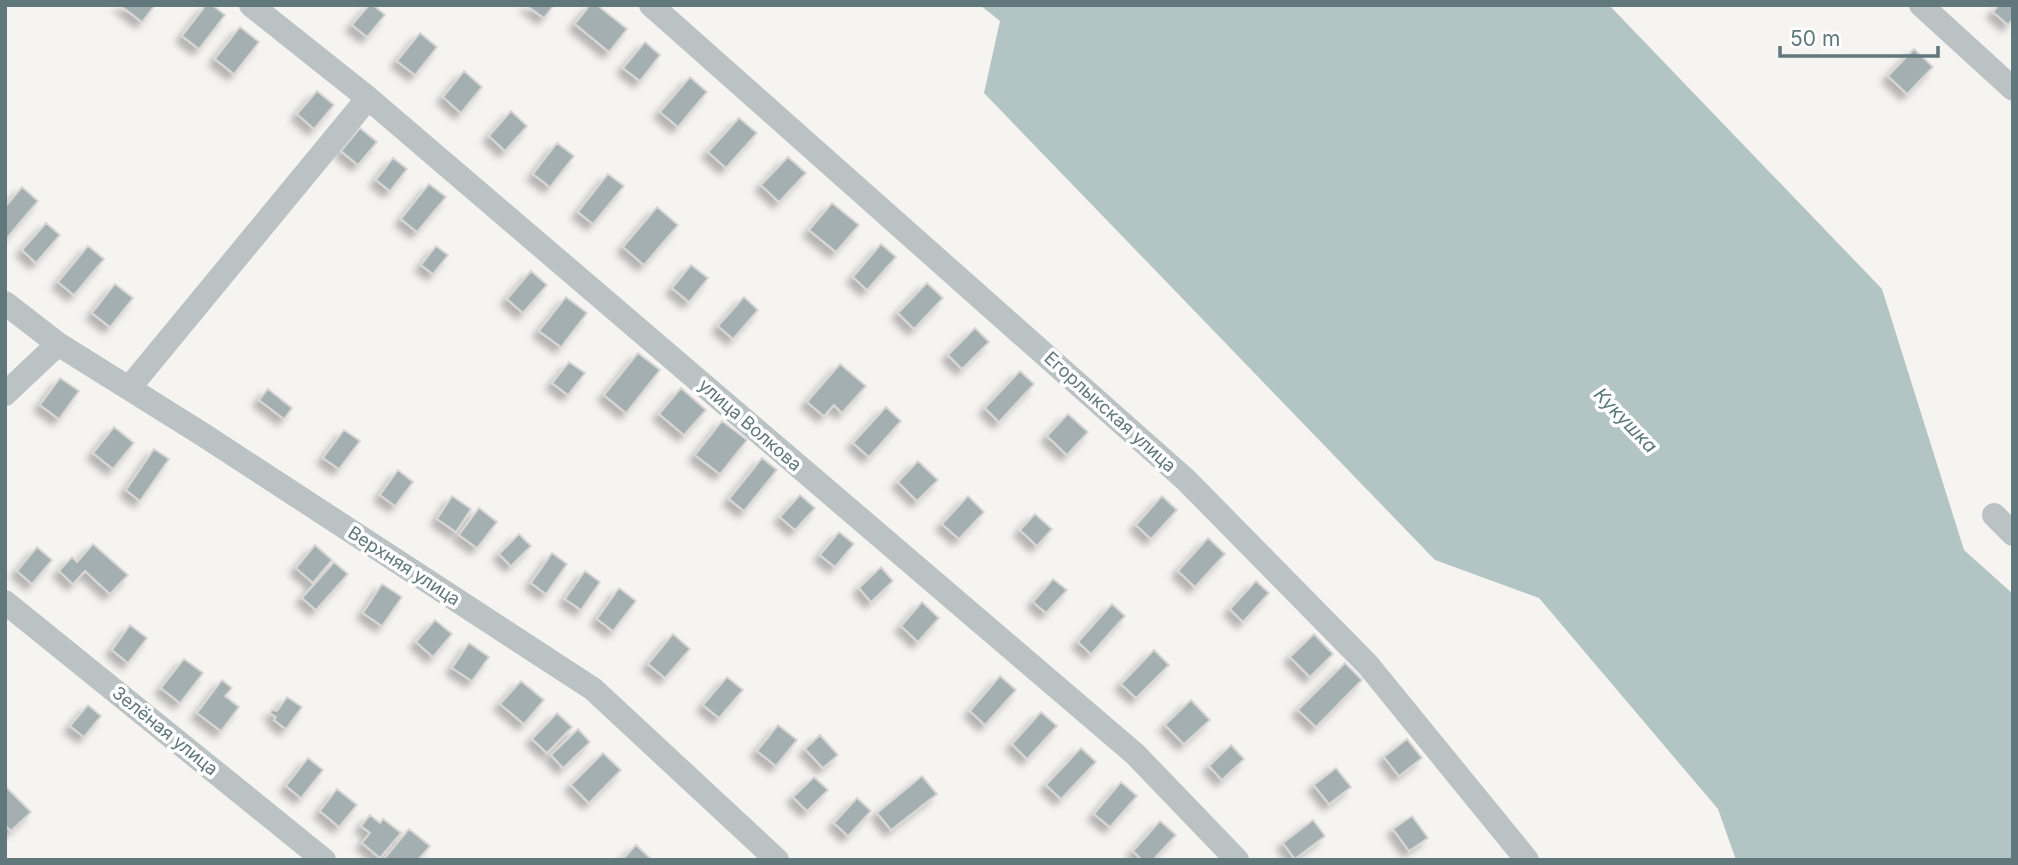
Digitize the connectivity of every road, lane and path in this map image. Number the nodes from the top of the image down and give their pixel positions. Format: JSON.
{"nodes":[{"id":1,"x":251,"y":5,"type":"edge"},
{"id":2,"x":651,"y":5,"type":"edge"},
{"id":3,"x":1921,"y":5,"type":"edge"},
{"id":4,"x":2013,"y":89,"type":"edge"},
{"id":5,"x":368,"y":99,"type":"junction"},
{"id":6,"x":5,"y":303,"type":"edge"},
{"id":7,"x":58,"y":344,"type":"junction"},
{"id":8,"x":129,"y":388,"type":"junction"},
{"id":9,"x":5,"y":394,"type":"edge"},
{"id":10,"x":1994,"y":515,"type":"dead end"},
{"id":11,"x":2013,"y":534,"type":"edge"},
{"id":12,"x":5,"y":602,"type":"edge"},
{"id":13,"x":324,"y":860,"type":"edge"},
{"id":14,"x":777,"y":860,"type":"edge"},
{"id":15,"x":1237,"y":860,"type":"edge"},
{"id":16,"x":1527,"y":860,"type":"edge"}],
"edges":[{"from":1,"to":5,"type":"street","name":"улица Волкова"},
{"from":2,"to":16,"type":"street","name":"Егорлыкская улица"},
{"from":3,"to":4,"type":"street"},
{"from":5,"to":8,"type":"street"},
{"from":5,"to":15,"type":"street","name":"улица Волкова"},
{"from":6,"to":7,"type":"street","name":"Верхняя улица"},
{"from":7,"to":8,"type":"street","name":"Верхняя улица"},
{"from":7,"to":9,"type":"street"},
{"from":8,"to":14,"type":"street","name":"Верхняя улица"},
{"from":10,"to":11,"type":"street"},
{"from":12,"to":13,"type":"street","name":"Зелёная улица"}]}
